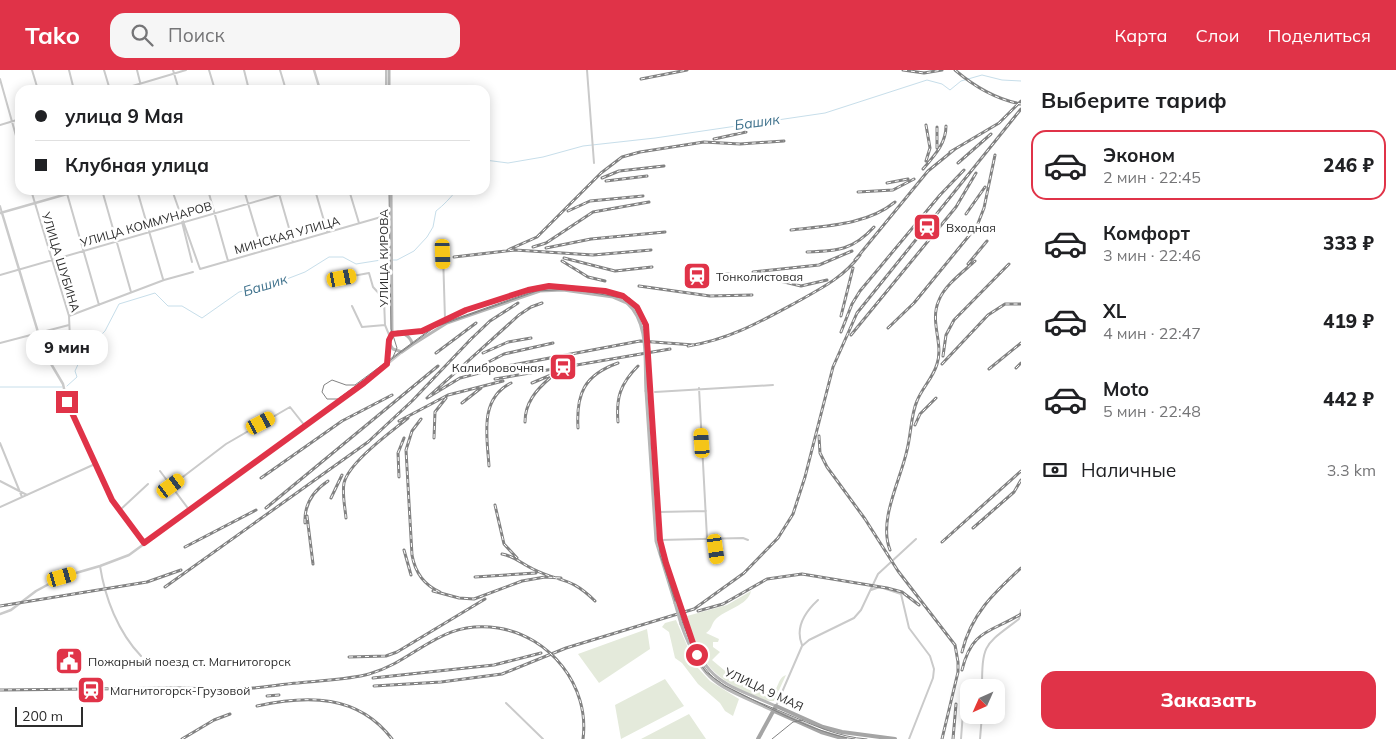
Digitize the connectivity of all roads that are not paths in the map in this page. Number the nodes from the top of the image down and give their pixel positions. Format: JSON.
{"nodes":[{"id":1,"x":32,"y":70,"type":"edge"},
{"id":2,"x":69,"y":70,"type":"edge"},
{"id":3,"x":104,"y":70,"type":"edge"},
{"id":4,"x":136,"y":70,"type":"edge"},
{"id":5,"x":173,"y":70,"type":"edge"},
{"id":6,"x":186,"y":70,"type":"edge"},
{"id":7,"x":209,"y":70,"type":"edge"},
{"id":8,"x":244,"y":70,"type":"edge"},
{"id":9,"x":280,"y":70,"type":"edge"},
{"id":10,"x":314,"y":70,"type":"edge"},
{"id":11,"x":389,"y":70,"type":"edge"},
{"id":12,"x":587,"y":70,"type":"edge"},
{"id":13,"x":174,"y":74,"type":"junction"},
{"id":14,"x":0,"y":79,"type":"edge"},
{"id":15,"x":140,"y":84,"type":"junction"},
{"id":16,"x":36,"y":85,"type":"edge"},
{"id":17,"x":73,"y":85,"type":"edge"},
{"id":18,"x":108,"y":85,"type":"edge"},
{"id":19,"x":136,"y":85,"type":"edge"},
{"id":20,"x":177,"y":85,"type":"edge"},
{"id":21,"x":214,"y":85,"type":"edge"},
{"id":22,"x":248,"y":85,"type":"edge"},
{"id":23,"x":284,"y":85,"type":"edge"},
{"id":24,"x":318,"y":85,"type":"edge"},
{"id":25,"x":390,"y":85,"type":"edge"},
{"id":26,"x":15,"y":121,"type":"edge"},
{"id":27,"x":12,"y":122,"type":"junction"},
{"id":28,"x":0,"y":124,"type":"edge"},
{"id":29,"x":15,"y":132,"type":"edge"},
{"id":30,"x":594,"y":164,"type":"dead end"},
{"id":31,"x":32,"y":195,"type":"edge"},
{"id":32,"x":58,"y":195,"type":"edge"},
{"id":33,"x":68,"y":195,"type":"edge"},
{"id":34,"x":103,"y":195,"type":"edge"},
{"id":35,"x":138,"y":195,"type":"edge"},
{"id":36,"x":174,"y":195,"type":"edge"},
{"id":37,"x":210,"y":195,"type":"edge"},
{"id":38,"x":245,"y":195,"type":"edge"},
{"id":39,"x":279,"y":195,"type":"joint"},
{"id":40,"x":316,"y":195,"type":"edge"},
{"id":41,"x":351,"y":195,"type":"edge"},
{"id":42,"x":391,"y":195,"type":"edge"},
{"id":43,"x":34,"y":203,"type":"junction"},
{"id":44,"x":248,"y":204,"type":"junction"},
{"id":45,"x":0,"y":206,"type":"edge"},
{"id":46,"x":1,"y":213,"type":"edge"},
{"id":47,"x":215,"y":213,"type":"junction"},
{"id":48,"x":381,"y":217,"type":"dead end"},
{"id":49,"x":182,"y":222,"type":"junction"},
{"id":50,"x":359,"y":223,"type":"junction"},
{"id":51,"x":327,"y":231,"type":"junction"},
{"id":52,"x":149,"y":232,"type":"junction"},
{"id":53,"x":117,"y":241,"type":"junction"},
{"id":54,"x":293,"y":242,"type":"junction"},
{"id":55,"x":85,"y":251,"type":"junction"},
{"id":56,"x":262,"y":251,"type":"junction"},
{"id":57,"x":193,"y":254,"type":"junction"},
{"id":58,"x":443,"y":254,"type":"dead end"},
{"id":59,"x":190,"y":255,"type":"junction"},
{"id":60,"x":51,"y":261,"type":"junction"},
{"id":61,"x":228,"y":261,"type":"junction"},
{"id":62,"x":192,"y":262,"type":"dead end"},
{"id":63,"x":18,"y":270,"type":"junction"},
{"id":64,"x":193,"y":272,"type":"dead end"},
{"id":65,"x":0,"y":275,"type":"edge"},
{"id":66,"x":342,"y":278,"type":"dead end"},
{"id":67,"x":164,"y":280,"type":"junction"},
{"id":68,"x":131,"y":292,"type":"junction"},
{"id":69,"x":628,"y":301,"type":"junction"},
{"id":70,"x":99,"y":306,"type":"junction"},
{"id":71,"x":352,"y":306,"type":"dead end"},
{"id":72,"x":69,"y":316,"type":"junction"},
{"id":73,"x":445,"y":319,"type":"junction"},
{"id":74,"x":69,"y":324,"type":"junction"},
{"id":75,"x":447,"y":324,"type":"junction"},
{"id":76,"x":385,"y":325,"type":"junction"},
{"id":77,"x":393,"y":325,"type":"junction"},
{"id":78,"x":401,"y":332,"type":"junction"},
{"id":79,"x":37,"y":334,"type":"junction"},
{"id":80,"x":391,"y":336,"type":"junction"},
{"id":81,"x":70,"y":340,"type":"dead end"},
{"id":82,"x":0,"y":343,"type":"edge"},
{"id":83,"x":390,"y":345,"type":"junction"},
{"id":84,"x":412,"y":345,"type":"junction"},
{"id":85,"x":402,"y":352,"type":"junction"},
{"id":86,"x":387,"y":364,"type":"junction"},
{"id":87,"x":773,"y":385,"type":"dead end"},
{"id":88,"x":699,"y":388,"type":"junction"},
{"id":89,"x":650,"y":391,"type":"junction"},
{"id":90,"x":305,"y":426,"type":"junction"},
{"id":91,"x":0,"y":443,"type":"edge"},
{"id":92,"x":95,"y":464,"type":"junction"},
{"id":93,"x":160,"y":471,"type":"dead end"},
{"id":94,"x":0,"y":481,"type":"edge"},
{"id":95,"x":148,"y":484,"type":"dead end"},
{"id":96,"x":171,"y":486,"type":"junction"},
{"id":97,"x":19,"y":490,"type":"junction"},
{"id":98,"x":27,"y":495,"type":"junction"},
{"id":99,"x":22,"y":497,"type":"junction"},
{"id":100,"x":0,"y":507,"type":"edge"},
{"id":101,"x":120,"y":510,"type":"junction"},
{"id":102,"x":706,"y":510,"type":"junction"},
{"id":103,"x":190,"y":512,"type":"junction"},
{"id":104,"x":656,"y":512,"type":"junction"},
{"id":105,"x":707,"y":538,"type":"junction"},
{"id":106,"x":714,"y":538,"type":"junction"},
{"id":107,"x":916,"y":539,"type":"dead end"},
{"id":108,"x":660,"y":540,"type":"junction"},
{"id":109,"x":748,"y":540,"type":"dead end"},
{"id":110,"x":144,"y":543,"type":"junction"},
{"id":111,"x":717,"y":559,"type":"dead end"},
{"id":112,"x":100,"y":566,"type":"junction"},
{"id":113,"x":871,"y":590,"type":"junction"},
{"id":114,"x":818,"y":600,"type":"dead end"},
{"id":115,"x":677,"y":603,"type":"junction"},
{"id":116,"x":1021,"y":610,"type":"edge"},
{"id":117,"x":0,"y":614,"type":"edge"},
{"id":118,"x":802,"y":646,"type":"junction"},
{"id":119,"x":141,"y":656,"type":"dead end"},
{"id":120,"x":982,"y":679,"type":"edge"},
{"id":121,"x":506,"y":703,"type":"dead end"},
{"id":122,"x":775,"y":709,"type":"junction"},
{"id":123,"x":963,"y":724,"type":"edge"},
{"id":124,"x":981,"y":724,"type":"edge"},
{"id":125,"x":543,"y":739,"type":"edge"},
{"id":126,"x":758,"y":739,"type":"edge"},
{"id":127,"x":845,"y":739,"type":"edge"},
{"id":128,"x":895,"y":739,"type":"edge"},
{"id":129,"x":909,"y":739,"type":"edge"},
{"id":130,"x":961,"y":739,"type":"edge"},
{"id":131,"x":980,"y":739,"type":"edge"}],
"edges":[{"from":1,"to":16,"type":"street"},
{"from":2,"to":17,"type":"street"},
{"from":3,"to":18,"type":"street"},
{"from":4,"to":15,"type":"street"},
{"from":5,"to":13,"type":"street"},
{"from":6,"to":13,"type":"street"},
{"from":7,"to":21,"type":"street"},
{"from":8,"to":22,"type":"street"},
{"from":9,"to":23,"type":"street"},
{"from":10,"to":24,"type":"street"},
{"from":11,"to":25,"type":"main road"},
{"from":12,"to":30,"type":"street"},
{"from":13,"to":15,"type":"street"},
{"from":13,"to":20,"type":"street"},
{"from":14,"to":27,"type":"street"},
{"from":15,"to":19,"type":"street"},
{"from":26,"to":27,"type":"street"},
{"from":27,"to":28,"type":"street"},
{"from":27,"to":29,"type":"street"},
{"from":31,"to":43,"type":"street","name":"УЛИЦА ШУБИНА"},
{"from":32,"to":43,"type":"street"},
{"from":33,"to":55,"type":"street"},
{"from":34,"to":53,"type":"street"},
{"from":35,"to":52,"type":"street"},
{"from":36,"to":49,"type":"street"},
{"from":37,"to":47,"type":"street"},
{"from":38,"to":44,"type":"street"},
{"from":39,"to":44,"type":"street","name":"УЛИЦА КОММУНАРОВ"},
{"from":39,"to":54,"type":"street"},
{"from":40,"to":51,"type":"street"},
{"from":41,"to":50,"type":"street"},
{"from":42,"to":77,"type":"main road","name":"УЛИЦА КИРОВА"},
{"from":43,"to":46,"type":"street"},
{"from":43,"to":60,"type":"street","name":"УЛИЦА ШУБИНА"},
{"from":44,"to":47,"type":"street","name":"УЛИЦА КОММУНАРОВ"},
{"from":44,"to":56,"type":"street"},
{"from":45,"to":46,"type":"street"},
{"from":46,"to":63,"type":"street"},
{"from":47,"to":49,"type":"street","name":"УЛИЦА КОММУНАРОВ"},
{"from":47,"to":61,"type":"street"},
{"from":48,"to":50,"type":"street","name":"МИНСКАЯ УЛИЦА"},
{"from":49,"to":52,"type":"street","name":"УЛИЦА КОММУНАРОВ"},
{"from":49,"to":57,"type":"street"},
{"from":49,"to":59,"type":"street"},
{"from":50,"to":51,"type":"street","name":"МИНСКАЯ УЛИЦА"},
{"from":51,"to":54,"type":"street","name":"МИНСКАЯ УЛИЦА"},
{"from":52,"to":53,"type":"street","name":"УЛИЦА КОММУНАРОВ"},
{"from":52,"to":67,"type":"street"},
{"from":53,"to":55,"type":"street","name":"УЛИЦА КОММУНАРОВ"},
{"from":53,"to":68,"type":"street"},
{"from":54,"to":56,"type":"street","name":"МИНСКАЯ УЛИЦА"},
{"from":55,"to":60,"type":"street","name":"УЛИЦА КОММУНАРОВ"},
{"from":55,"to":70,"type":"street"},
{"from":56,"to":61,"type":"street","name":"МИНСКАЯ УЛИЦА"},
{"from":57,"to":59,"type":"street"},
{"from":57,"to":61,"type":"street","name":"МИНСКАЯ УЛИЦА"},
{"from":58,"to":73,"type":"street"},
{"from":59,"to":62,"type":"street"},
{"from":60,"to":63,"type":"street","name":"УЛИЦА КОММУНАРОВ"},
{"from":60,"to":72,"type":"street","name":"УЛИЦА ШУБИНА"},
{"from":63,"to":65,"type":"street","name":"УЛИЦА КОММУНАРОВ"},
{"from":63,"to":79,"type":"street"},
{"from":64,"to":67,"type":"street"},
{"from":66,"to":76,"type":"street"},
{"from":67,"to":68,"type":"street"},
{"from":68,"to":70,"type":"street"},
{"from":69,"to":73,"type":"main road"},
{"from":69,"to":75,"type":"main road"},
{"from":69,"to":89,"type":"main road","name":"УЛИЦА 9 МАЯ","bridge":true},
{"from":70,"to":72,"type":"street"},
{"from":71,"to":76,"type":"street"},
{"from":72,"to":74,"type":"street","name":"УЛИЦА ШУБИНА"},
{"from":73,"to":75,"type":"street"},
{"from":73,"to":78,"type":"main road"},
{"from":74,"to":79,"type":"street"},
{"from":74,"to":81,"type":"street","name":"УЛИЦА ШУБИНА"},
{"from":75,"to":84,"type":"main road"},
{"from":76,"to":80,"type":"street"},
{"from":77,"to":78,"type":"main road","name":"УЛИЦА КИРОВА"},
{"from":77,"to":80,"type":"main road","name":"УЛИЦА КИРОВА"},
{"from":78,"to":80,"type":"main road"},
{"from":78,"to":84,"type":"main road","name":"УЛИЦА КИРОВА"},
{"from":79,"to":82,"type":"street"},
{"from":79,"to":92,"type":"street"},
{"from":80,"to":83,"type":"main road","name":"УЛИЦА КИРОВА"},
{"from":83,"to":85,"type":"main road"},
{"from":83,"to":86,"type":"street"},
{"from":84,"to":85,"type":"main road"},
{"from":85,"to":86,"type":"street"},
{"from":86,"to":90,"type":"street"},
{"from":87,"to":88,"type":"street"},
{"from":88,"to":89,"type":"street"},
{"from":88,"to":102,"type":"street"},
{"from":89,"to":104,"type":"main road","name":"УЛИЦА 9 МАЯ"},
{"from":90,"to":96,"type":"street"},
{"from":90,"to":103,"type":"street"},
{"from":91,"to":97,"type":"street"},
{"from":92,"to":98,"type":"street"},
{"from":92,"to":101,"type":"street"},
{"from":93,"to":96,"type":"street"},
{"from":94,"to":97,"type":"street"},
{"from":95,"to":101,"type":"street"},
{"from":96,"to":103,"type":"street"},
{"from":97,"to":98,"type":"street"},
{"from":97,"to":99,"type":"street"},
{"from":98,"to":99,"type":"street"},
{"from":99,"to":100,"type":"street"},
{"from":101,"to":110,"type":"street"},
{"from":102,"to":104,"type":"street"},
{"from":102,"to":105,"type":"street"},
{"from":103,"to":110,"type":"street"},
{"from":104,"to":108,"type":"main road","name":"УЛИЦА 9 МАЯ"},
{"from":104,"to":115,"type":"main road","name":"УЛИЦА 9 МАЯ"},
{"from":105,"to":106,"type":"street"},
{"from":105,"to":108,"type":"street"},
{"from":106,"to":109,"type":"street"},
{"from":106,"to":111,"type":"street"},
{"from":107,"to":113,"type":"street"},
{"from":108,"to":115,"type":"main road","name":"УЛИЦА 9 МАЯ"},
{"from":110,"to":112,"type":"street"},
{"from":112,"to":117,"type":"street"},
{"from":112,"to":119,"type":"street"},
{"from":113,"to":118,"type":"street"},
{"from":113,"to":129,"type":"street"},
{"from":114,"to":118,"type":"street"},
{"from":115,"to":122,"type":"main road","name":"УЛИЦА 9 МАЯ","bridge":true},
{"from":116,"to":120,"type":"street"},
{"from":118,"to":122,"type":"street"},
{"from":121,"to":125,"type":"street"},
{"from":122,"to":126,"type":"main road"},
{"from":122,"to":127,"type":"main road","name":"УЛИЦА 9 МАЯ"},
{"from":122,"to":128,"type":"main road","name":"УЛИЦА 9 МАЯ"},
{"from":123,"to":130,"type":"street"},
{"from":124,"to":131,"type":"street"}]}
